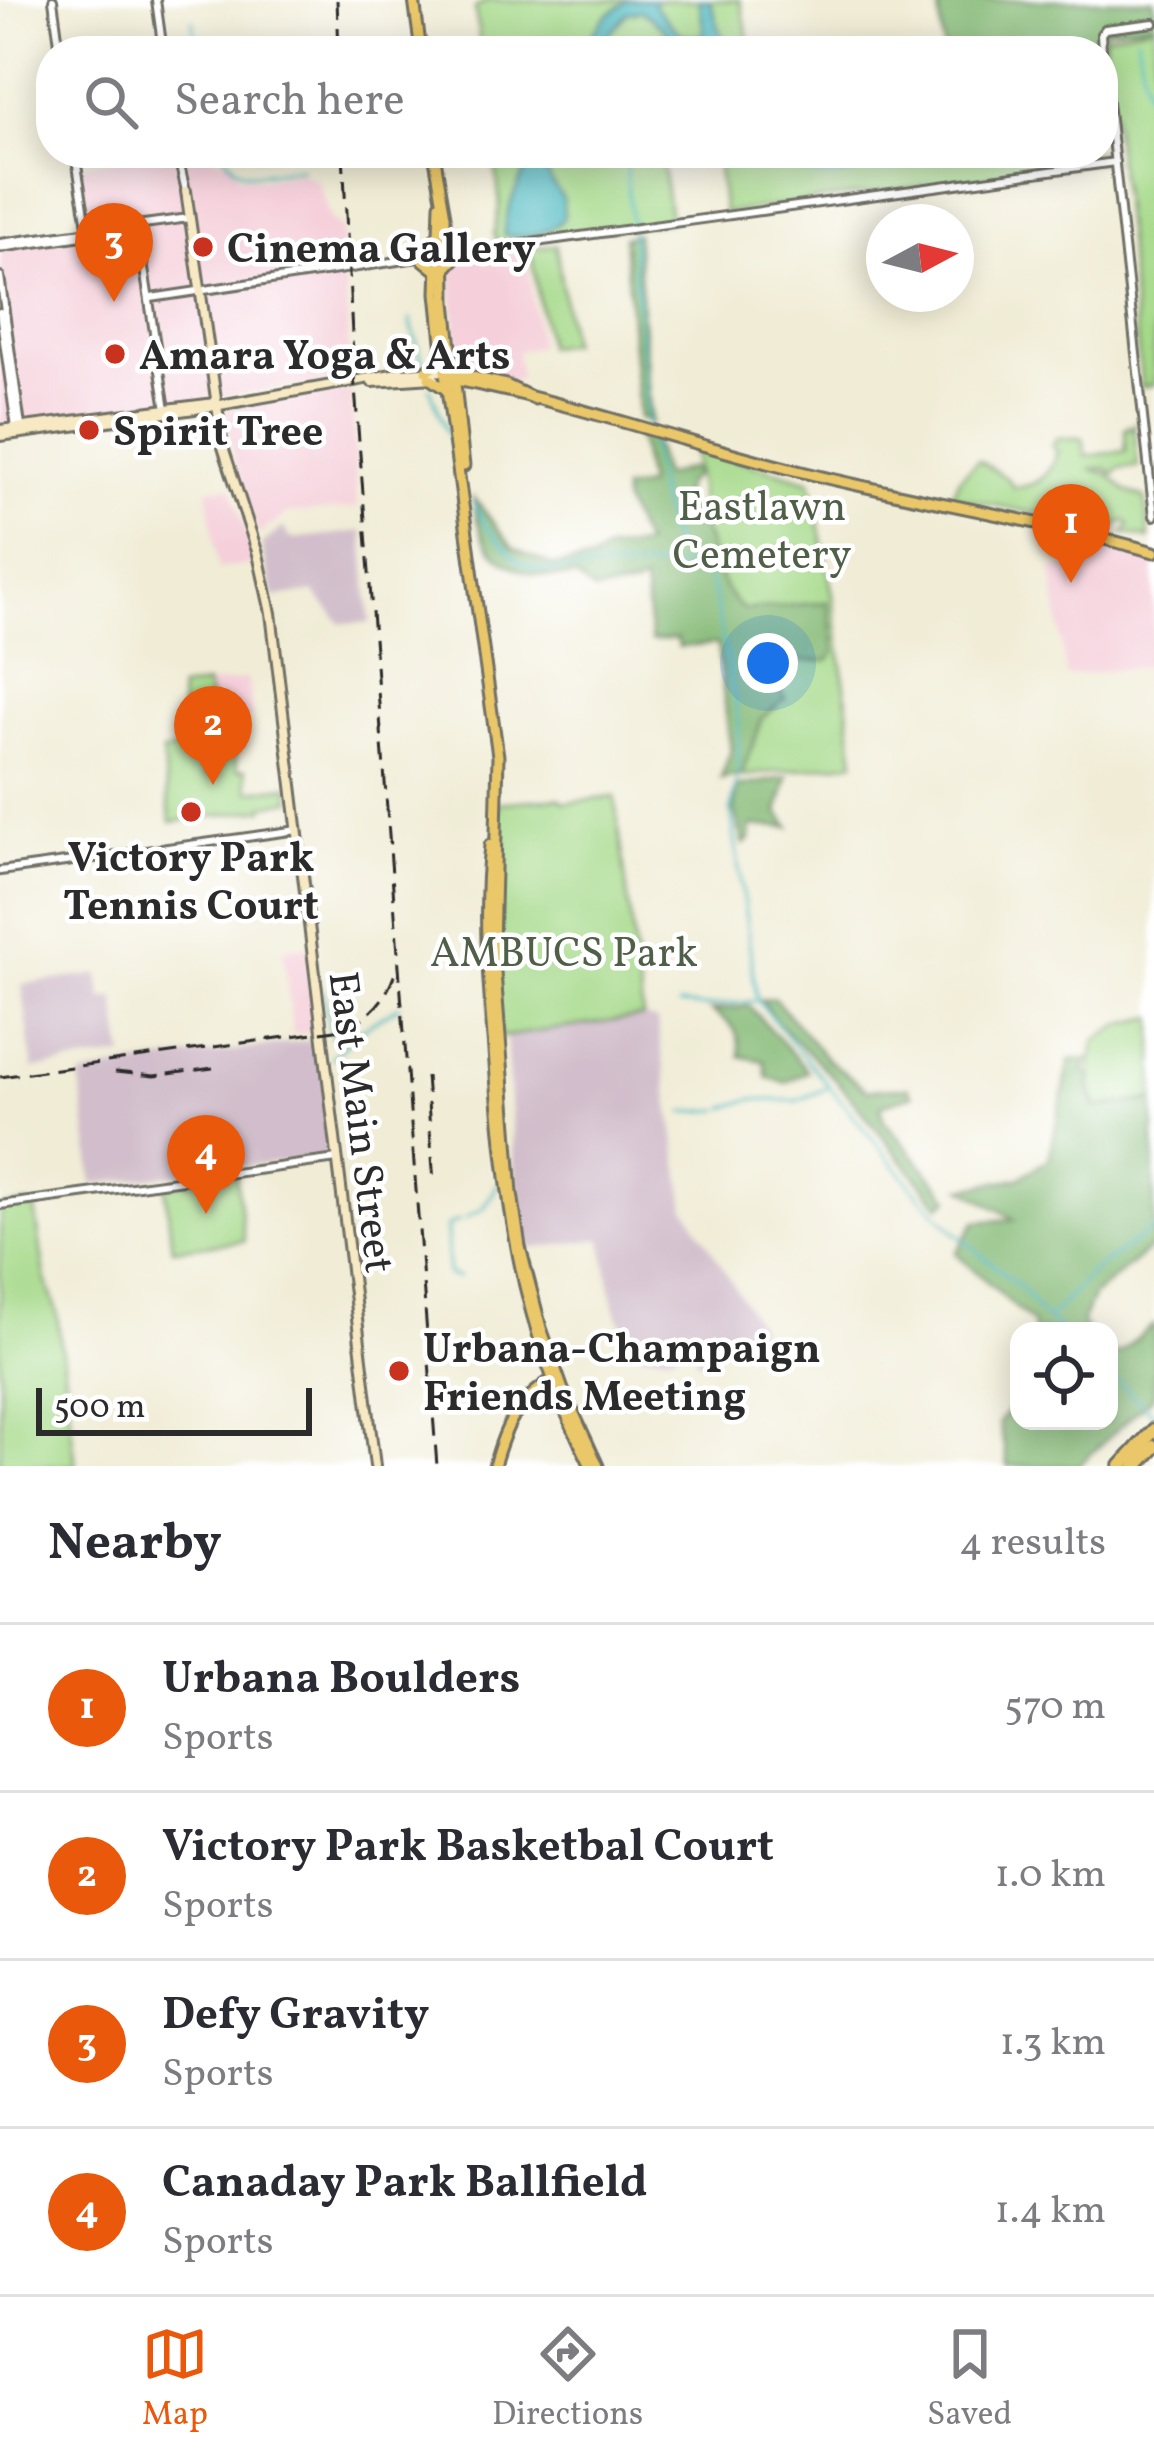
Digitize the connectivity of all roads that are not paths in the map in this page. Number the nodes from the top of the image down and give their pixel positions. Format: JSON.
{"nodes":[{"id":1,"x":53,"y":0,"type":"edge"},
{"id":2,"x":156,"y":0,"type":"edge"},
{"id":3,"x":414,"y":0,"type":"edge"},
{"id":4,"x":1154,"y":23,"type":"edge"},
{"id":5,"x":58,"y":36,"type":"edge"},
{"id":6,"x":161,"y":36,"type":"edge"},
{"id":7,"x":419,"y":36,"type":"edge"},
{"id":8,"x":1105,"y":36,"type":"edge"},
{"id":9,"x":77,"y":168,"type":"edge"},
{"id":10,"x":180,"y":168,"type":"edge"},
{"id":11,"x":436,"y":168,"type":"edge"},
{"id":12,"x":1071,"y":168,"type":"edge"},
{"id":13,"x":1116,"y":168,"type":"edge"},
{"id":14,"x":185,"y":191,"type":"joint"},
{"id":15,"x":189,"y":218,"type":"junction"},
{"id":16,"x":137,"y":226,"type":"junction"},
{"id":17,"x":85,"y":234,"type":"junction"},
{"id":18,"x":442,"y":236,"type":"junction"},
{"id":19,"x":0,"y":246,"type":"edge"},
{"id":20,"x":460,"y":253,"type":"junction"},
{"id":21,"x":441,"y":255,"type":"junction"},
{"id":22,"x":421,"y":258,"type":"junction"},
{"id":23,"x":441,"y":271,"type":"junction"},
{"id":24,"x":0,"y":275,"type":"edge"},
{"id":25,"x":200,"y":291,"type":"junction"},
{"id":26,"x":151,"y":298,"type":"junction"},
{"id":27,"x":2,"y":314,"type":"edge"},
{"id":28,"x":444,"y":344,"type":"junction"},
{"id":29,"x":428,"y":374,"type":"junction"},
{"id":30,"x":450,"y":378,"type":"junction"},
{"id":31,"x":469,"y":383,"type":"junction"},
{"id":32,"x":163,"y":390,"type":"junction"},
{"id":33,"x":536,"y":399,"type":"junction"},
{"id":34,"x":457,"y":401,"type":"junction"},
{"id":35,"x":216,"y":403,"type":"junction"},
{"id":36,"x":154,"y":408,"type":"junction"},
{"id":37,"x":166,"y":409,"type":"junction"},
{"id":38,"x":86,"y":421,"type":"junction"},
{"id":39,"x":19,"y":429,"type":"junction"},
{"id":40,"x":0,"y":433,"type":"edge"},
{"id":41,"x":464,"y":495,"type":"junction"},
{"id":42,"x":1154,"y":516,"type":"edge"},
{"id":43,"x":1154,"y":551,"type":"edge"},
{"id":44,"x":298,"y":830,"type":"junction"},
{"id":45,"x":0,"y":871,"type":"edge"},
{"id":46,"x":337,"y":1159,"type":"junction"},
{"id":47,"x":0,"y":1204,"type":"edge"},
{"id":48,"x":555,"y":1379,"type":"junction"},
{"id":49,"x":537,"y":1390,"type":"junction"},
{"id":50,"x":559,"y":1398,"type":"junction"},
{"id":51,"x":1152,"y":1438,"type":"edge"},
{"id":52,"x":375,"y":1466,"type":"edge"},
{"id":53,"x":494,"y":1466,"type":"edge"},
{"id":54,"x":594,"y":1466,"type":"edge"},
{"id":55,"x":1121,"y":1466,"type":"edge"},
{"id":56,"x":1136,"y":1466,"type":"edge"}],
"edges":[{"from":1,"to":5,"type":"street"},
{"from":2,"to":6,"type":"street"},
{"from":3,"to":7,"type":"main road"},
{"from":4,"to":8,"type":"street"},
{"from":9,"to":17,"type":"street"},
{"from":10,"to":14,"type":"street"},
{"from":11,"to":18,"type":"main road"},
{"from":12,"to":20,"type":"street"},
{"from":13,"to":42,"type":"street"},
{"from":14,"to":15,"type":"main road","name":"East Main Street"},
{"from":15,"to":16,"type":"street"},
{"from":15,"to":25,"type":"main road","name":"East Main Street"},
{"from":16,"to":17,"type":"street"},
{"from":16,"to":26,"type":"street"},
{"from":17,"to":19,"type":"street"},
{"from":18,"to":20,"type":"main road"},
{"from":18,"to":21,"type":"main road"},
{"from":18,"to":22,"type":"main road"},
{"from":20,"to":21,"type":"street"},
{"from":20,"to":23,"type":"main road"},
{"from":21,"to":22,"type":"street"},
{"from":21,"to":23,"type":"main road"},
{"from":22,"to":23,"type":"main road"},
{"from":22,"to":25,"type":"street"},
{"from":23,"to":28,"type":"main road"},
{"from":23,"to":30,"type":"main road"},
{"from":24,"to":27,"type":"street"},
{"from":25,"to":26,"type":"street"},
{"from":25,"to":35,"type":"main road","name":"East Main Street"},
{"from":26,"to":32,"type":"street"},
{"from":27,"to":39,"type":"street"},
{"from":28,"to":29,"type":"main road"},
{"from":28,"to":30,"type":"main road"},
{"from":29,"to":30,"type":"main road"},
{"from":29,"to":30,"type":"main road"},
{"from":29,"to":35,"type":"main road"},
{"from":30,"to":31,"type":"main road"},
{"from":30,"to":33,"type":"main road"},
{"from":30,"to":34,"type":"main road"},
{"from":30,"to":41,"type":"main road"},
{"from":31,"to":33,"type":"main road"},
{"from":31,"to":34,"type":"main road"},
{"from":32,"to":36,"type":"main road"},
{"from":32,"to":37,"type":"street"},
{"from":33,"to":43,"type":"main road"},
{"from":34,"to":41,"type":"main road"},
{"from":35,"to":37,"type":"main road"},
{"from":35,"to":44,"type":"main road","name":"East Main Street"},
{"from":36,"to":37,"type":"main road"},
{"from":36,"to":38,"type":"main road"},
{"from":37,"to":38,"type":"main road"},
{"from":38,"to":39,"type":"main road"},
{"from":39,"to":40,"type":"main road"},
{"from":41,"to":48,"type":"main road"},
{"from":44,"to":45,"type":"street"},
{"from":44,"to":46,"type":"main road","name":"East Main Street"},
{"from":46,"to":47,"type":"street"},
{"from":46,"to":52,"type":"main road","name":"East Main Street"},
{"from":48,"to":49,"type":"main road"},
{"from":48,"to":50,"type":"main road"},
{"from":48,"to":54,"type":"main road"},
{"from":49,"to":50,"type":"main road"},
{"from":49,"to":53,"type":"main road"},
{"from":50,"to":54,"type":"main road"},
{"from":51,"to":55,"type":"highway"},
{"from":51,"to":56,"type":"highway"}]}
